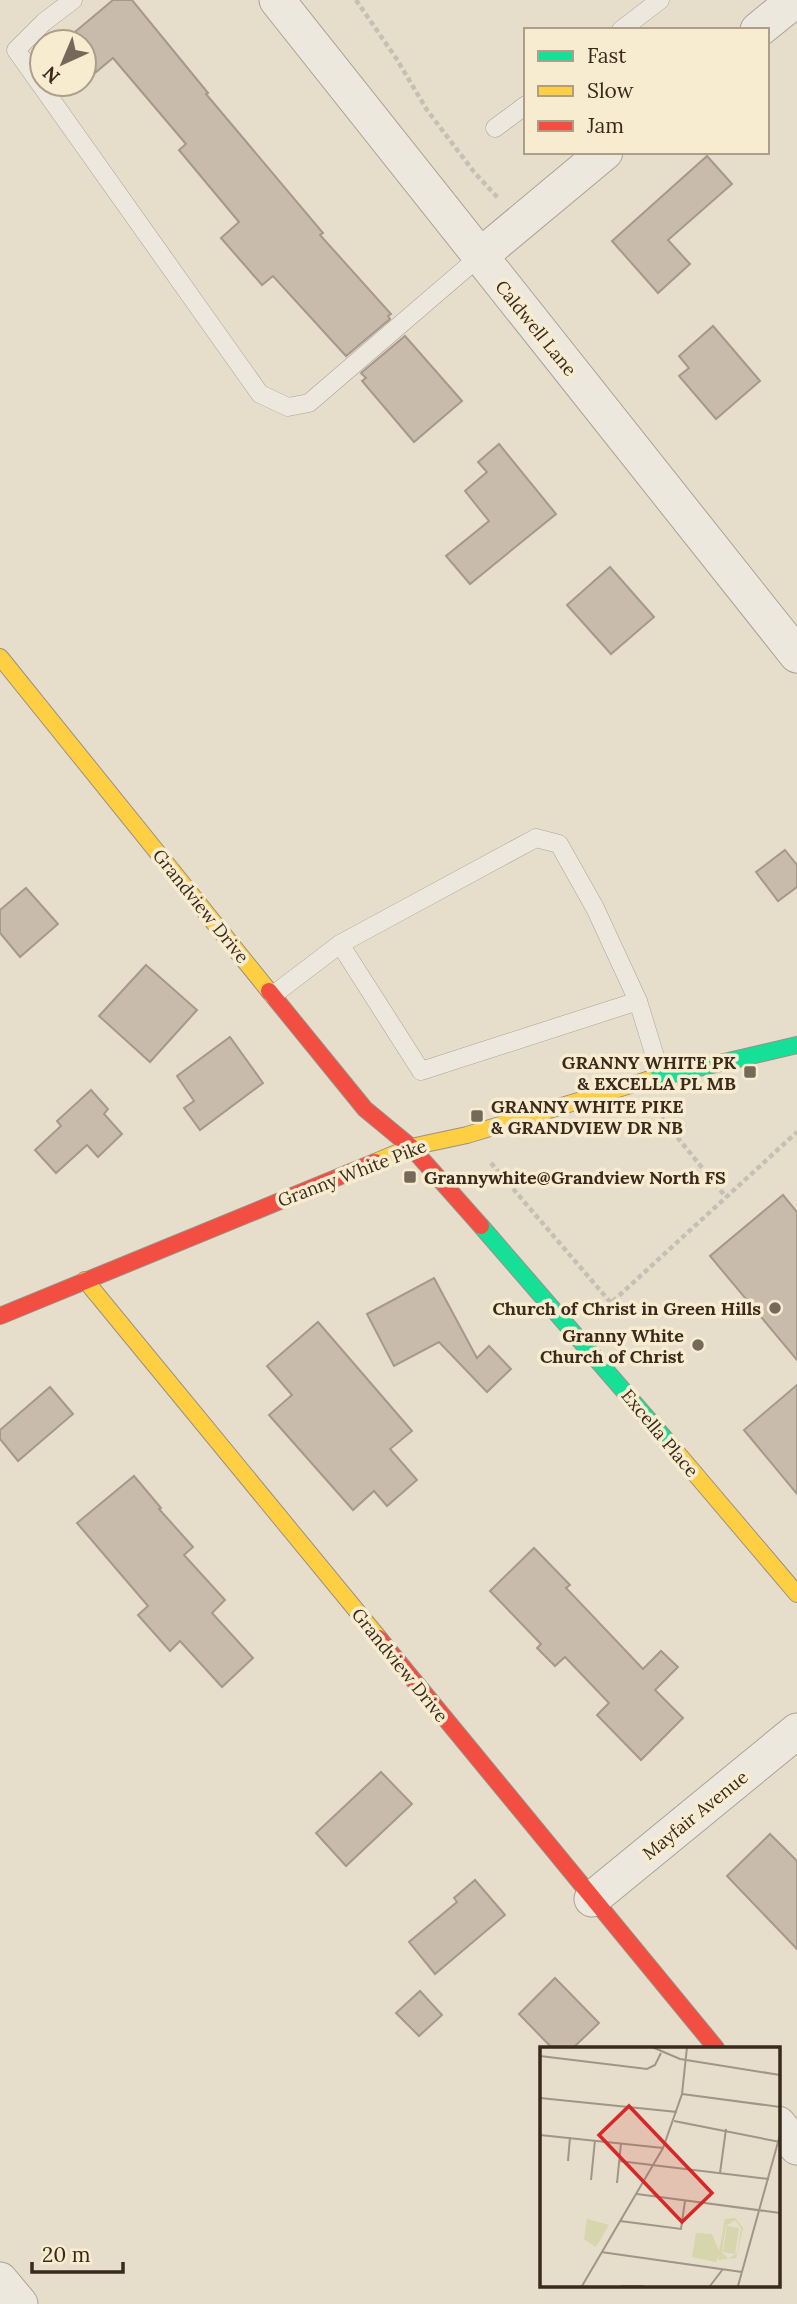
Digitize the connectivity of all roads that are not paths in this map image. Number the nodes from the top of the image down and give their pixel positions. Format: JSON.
{"nodes":[{"id":1,"x":73,"y":0,"type":"edge"},
{"id":2,"x":277,"y":0,"type":"edge"},
{"id":3,"x":660,"y":0,"type":"edge"},
{"id":4,"x":795,"y":0,"type":"edge"},
{"id":5,"x":624,"y":28,"type":"edge"},
{"id":6,"x":760,"y":28,"type":"edge"},
{"id":7,"x":524,"y":106,"type":"edge"},
{"id":8,"x":495,"y":128,"type":"dead end"},
{"id":9,"x":603,"y":154,"type":"edge"},
{"id":10,"x":479,"y":257,"type":"junction"},
{"id":11,"x":797,"y":655,"type":"edge"},
{"id":12,"x":0,"y":657,"type":"edge"},
{"id":13,"x":340,"y":944,"type":"junction"},
{"id":14,"x":273,"y":995,"type":"junction"},
{"id":15,"x":638,"y":1002,"type":"junction"},
{"id":16,"x":797,"y":1045,"type":"edge"},
{"id":17,"x":661,"y":1076,"type":"junction"},
{"id":18,"x":411,"y":1147,"type":"junction"},
{"id":19,"x":85,"y":1280,"type":"junction"},
{"id":20,"x":0,"y":1316,"type":"edge"},
{"id":21,"x":797,"y":1594,"type":"edge"},
{"id":22,"x":797,"y":1731,"type":"edge"},
{"id":23,"x":592,"y":1899,"type":"junction"},
{"id":24,"x":714,"y":2047,"type":"edge"},
{"id":25,"x":780,"y":2126,"type":"edge"},
{"id":26,"x":797,"y":2147,"type":"edge"},
{"id":27,"x":0,"y":2280,"type":"edge"},
{"id":28,"x":20,"y":2304,"type":"edge"}],
"edges":[{"from":1,"to":10,"type":"lane"},
{"from":2,"to":10,"type":"street","name":"Caldwell Lane"},
{"from":3,"to":5,"type":"lane"},
{"from":4,"to":6,"type":"street"},
{"from":7,"to":8,"type":"lane"},
{"from":9,"to":10,"type":"street"},
{"from":10,"to":11,"type":"street","name":"Caldwell Lane"},
{"from":12,"to":14,"type":"street","name":"Grandview Drive"},
{"from":13,"to":14,"type":"lane"},
{"from":13,"to":15,"type":"lane"},
{"from":13,"to":15,"type":"lane"},
{"from":14,"to":18,"type":"street","name":"Grandview Drive"},
{"from":15,"to":17,"type":"lane"},
{"from":16,"to":17,"type":"street","name":"Granny White Pike"},
{"from":17,"to":18,"type":"street","name":"Granny White Pike"},
{"from":18,"to":19,"type":"street","name":"Granny White Pike"},
{"from":18,"to":21,"type":"street","name":"Excella Place"},
{"from":19,"to":20,"type":"street","name":"Granny White Pike"},
{"from":19,"to":23,"type":"street","name":"Grandview Drive"},
{"from":22,"to":23,"type":"street","name":"Mayfair Avenue"},
{"from":23,"to":24,"type":"street","name":"Grandview Drive"},
{"from":25,"to":26,"type":"street"},
{"from":27,"to":28,"type":"street"}]}
